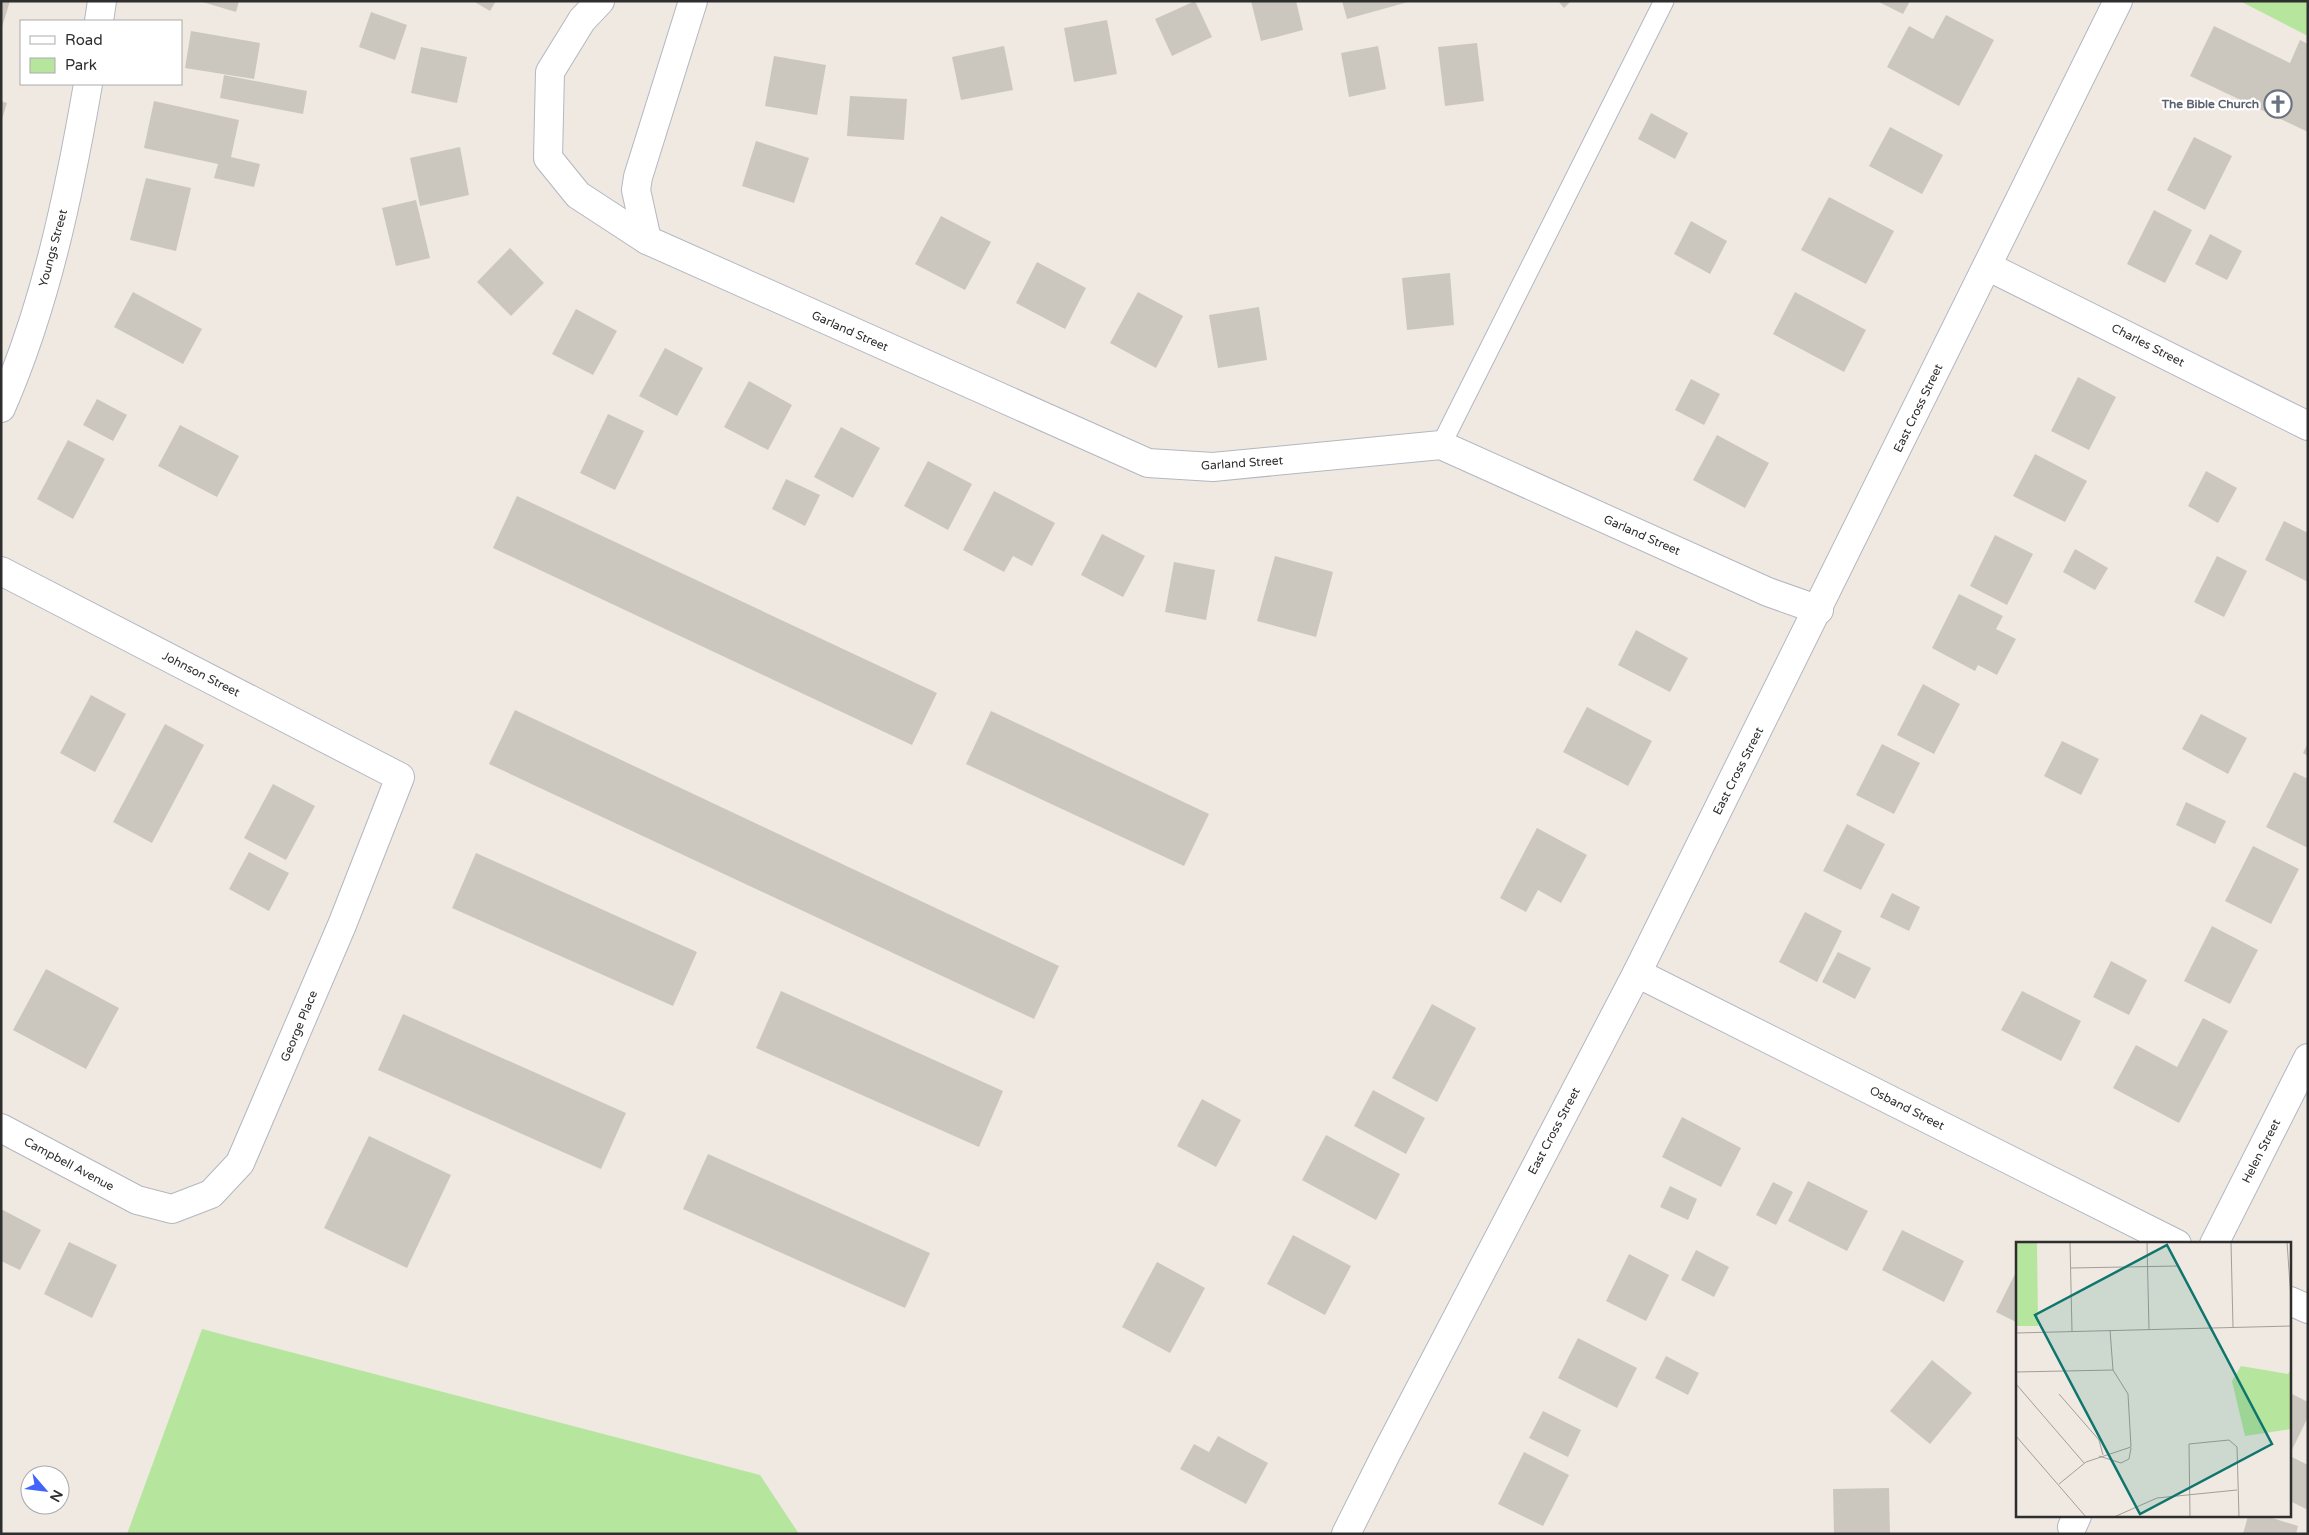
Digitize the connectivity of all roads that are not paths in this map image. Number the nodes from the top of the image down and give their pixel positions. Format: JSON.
{"nodes":[{"id":1,"x":102,"y":1,"type":"edge"},
{"id":2,"x":600,"y":1,"type":"edge"},
{"id":3,"x":693,"y":1,"type":"edge"},
{"id":4,"x":1664,"y":1,"type":"edge"},
{"id":5,"x":2118,"y":1,"type":"edge"},
{"id":6,"x":99,"y":20,"type":"edge"},
{"id":7,"x":88,"y":85,"type":"edge"},
{"id":8,"x":647,"y":240,"type":"junction"},
{"id":9,"x":1988,"y":266,"type":"junction"},
{"id":10,"x":1,"y":408,"type":"edge"},
{"id":11,"x":2308,"y":426,"type":"edge"},
{"id":12,"x":1441,"y":445,"type":"junction"},
{"id":13,"x":1,"y":571,"type":"edge"},
{"id":14,"x":1819,"y":610,"type":"junction"},
{"id":15,"x":400,"y":777,"type":"joint"},
{"id":16,"x":1637,"y":973,"type":"junction"},
{"id":17,"x":2308,"y":1058,"type":"edge"},
{"id":18,"x":1,"y":1128,"type":"edge"},
{"id":19,"x":137,"y":1200,"type":"joint"},
{"id":20,"x":2173,"y":1242,"type":"edge"},
{"id":21,"x":2215,"y":1242,"type":"edge"},
{"id":22,"x":2292,"y":1302,"type":"edge"},
{"id":23,"x":2308,"y":1309,"type":"edge"},
{"id":24,"x":1346,"y":1534,"type":"edge"}],
"edges":[{"from":1,"to":6,"type":"street"},
{"from":2,"to":8,"type":"street","name":"Garland Street"},
{"from":3,"to":8,"type":"street"},
{"from":4,"to":12,"type":"lane"},
{"from":5,"to":9,"type":"street","name":"East Cross Street"},
{"from":7,"to":10,"type":"street","name":"Youngs Street"},
{"from":8,"to":12,"type":"street","name":"Garland Street"},
{"from":9,"to":11,"type":"street","name":"Charles Street"},
{"from":9,"to":14,"type":"street","name":"East Cross Street"},
{"from":12,"to":14,"type":"street","name":"Garland Street"},
{"from":13,"to":15,"type":"street","name":"Johnson Street"},
{"from":14,"to":16,"type":"street","name":"East Cross Street"},
{"from":15,"to":19,"type":"street","name":"George Place"},
{"from":16,"to":20,"type":"street","name":"Osband Street"},
{"from":16,"to":24,"type":"street","name":"East Cross Street"},
{"from":17,"to":21,"type":"street","name":"Helen Street"},
{"from":18,"to":19,"type":"street","name":"Campbell Avenue"},
{"from":22,"to":23,"type":"street"}]}
